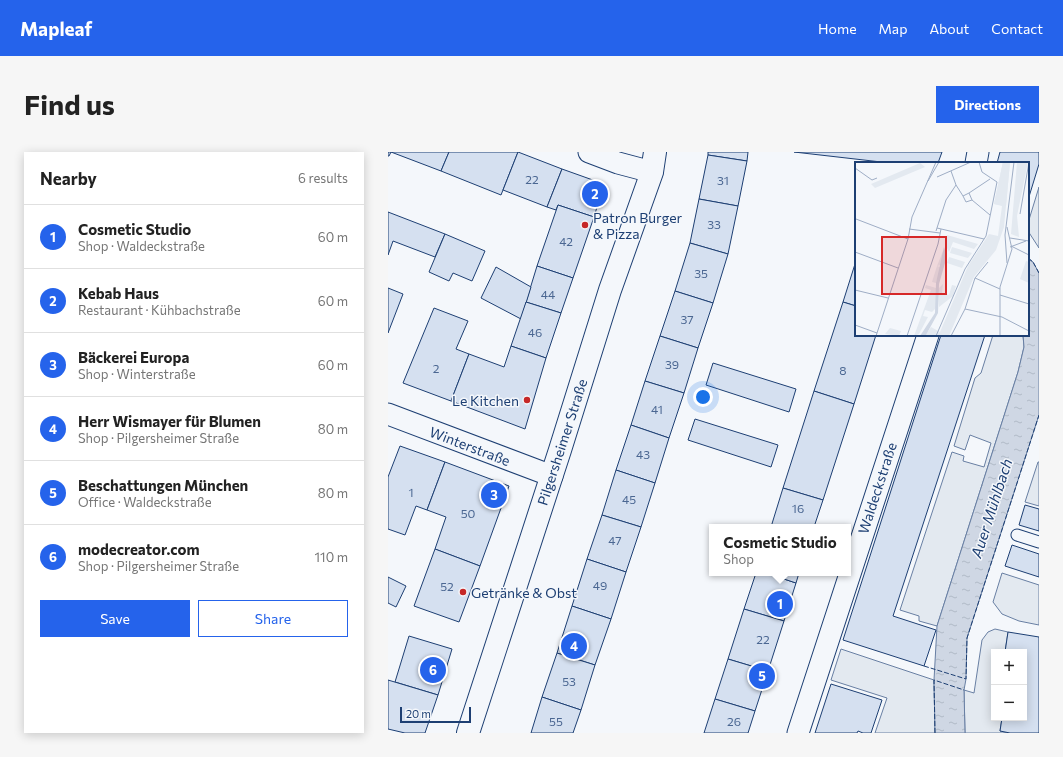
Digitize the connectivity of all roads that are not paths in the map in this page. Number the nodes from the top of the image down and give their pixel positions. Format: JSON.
{"nodes":[{"id":1,"x":589,"y":152,"type":"edge"},
{"id":2,"x":978,"y":152,"type":"edge"},
{"id":3,"x":654,"y":162,"type":"edge"},
{"id":4,"x":976,"y":162,"type":"edge"},
{"id":5,"x":928,"y":336,"type":"edge"},
{"id":6,"x":388,"y":414,"type":"edge"},
{"id":7,"x":552,"y":476,"type":"junction"},
{"id":8,"x":1017,"y":535,"type":"dead end"},
{"id":9,"x":1039,"y":542,"type":"edge"},
{"id":10,"x":851,"y":571,"type":"edge"},
{"id":11,"x":849,"y":576,"type":"edge"},
{"id":12,"x":468,"y":733,"type":"edge"},
{"id":13,"x":798,"y":733,"type":"edge"}],
"edges":[{"from":1,"to":3,"type":"street"},
{"from":2,"to":4,"type":"street"},
{"from":3,"to":7,"type":"street","name":"Pilgersheimer Straße"},
{"from":5,"to":10,"type":"street","name":"Waldeckstraße"},
{"from":6,"to":7,"type":"street","name":"Winterstraße"},
{"from":7,"to":12,"type":"street","name":"Pilgersheimer Straße"},
{"from":8,"to":9,"type":"lane"},
{"from":11,"to":13,"type":"street","name":"Waldeckstraße"}]}
